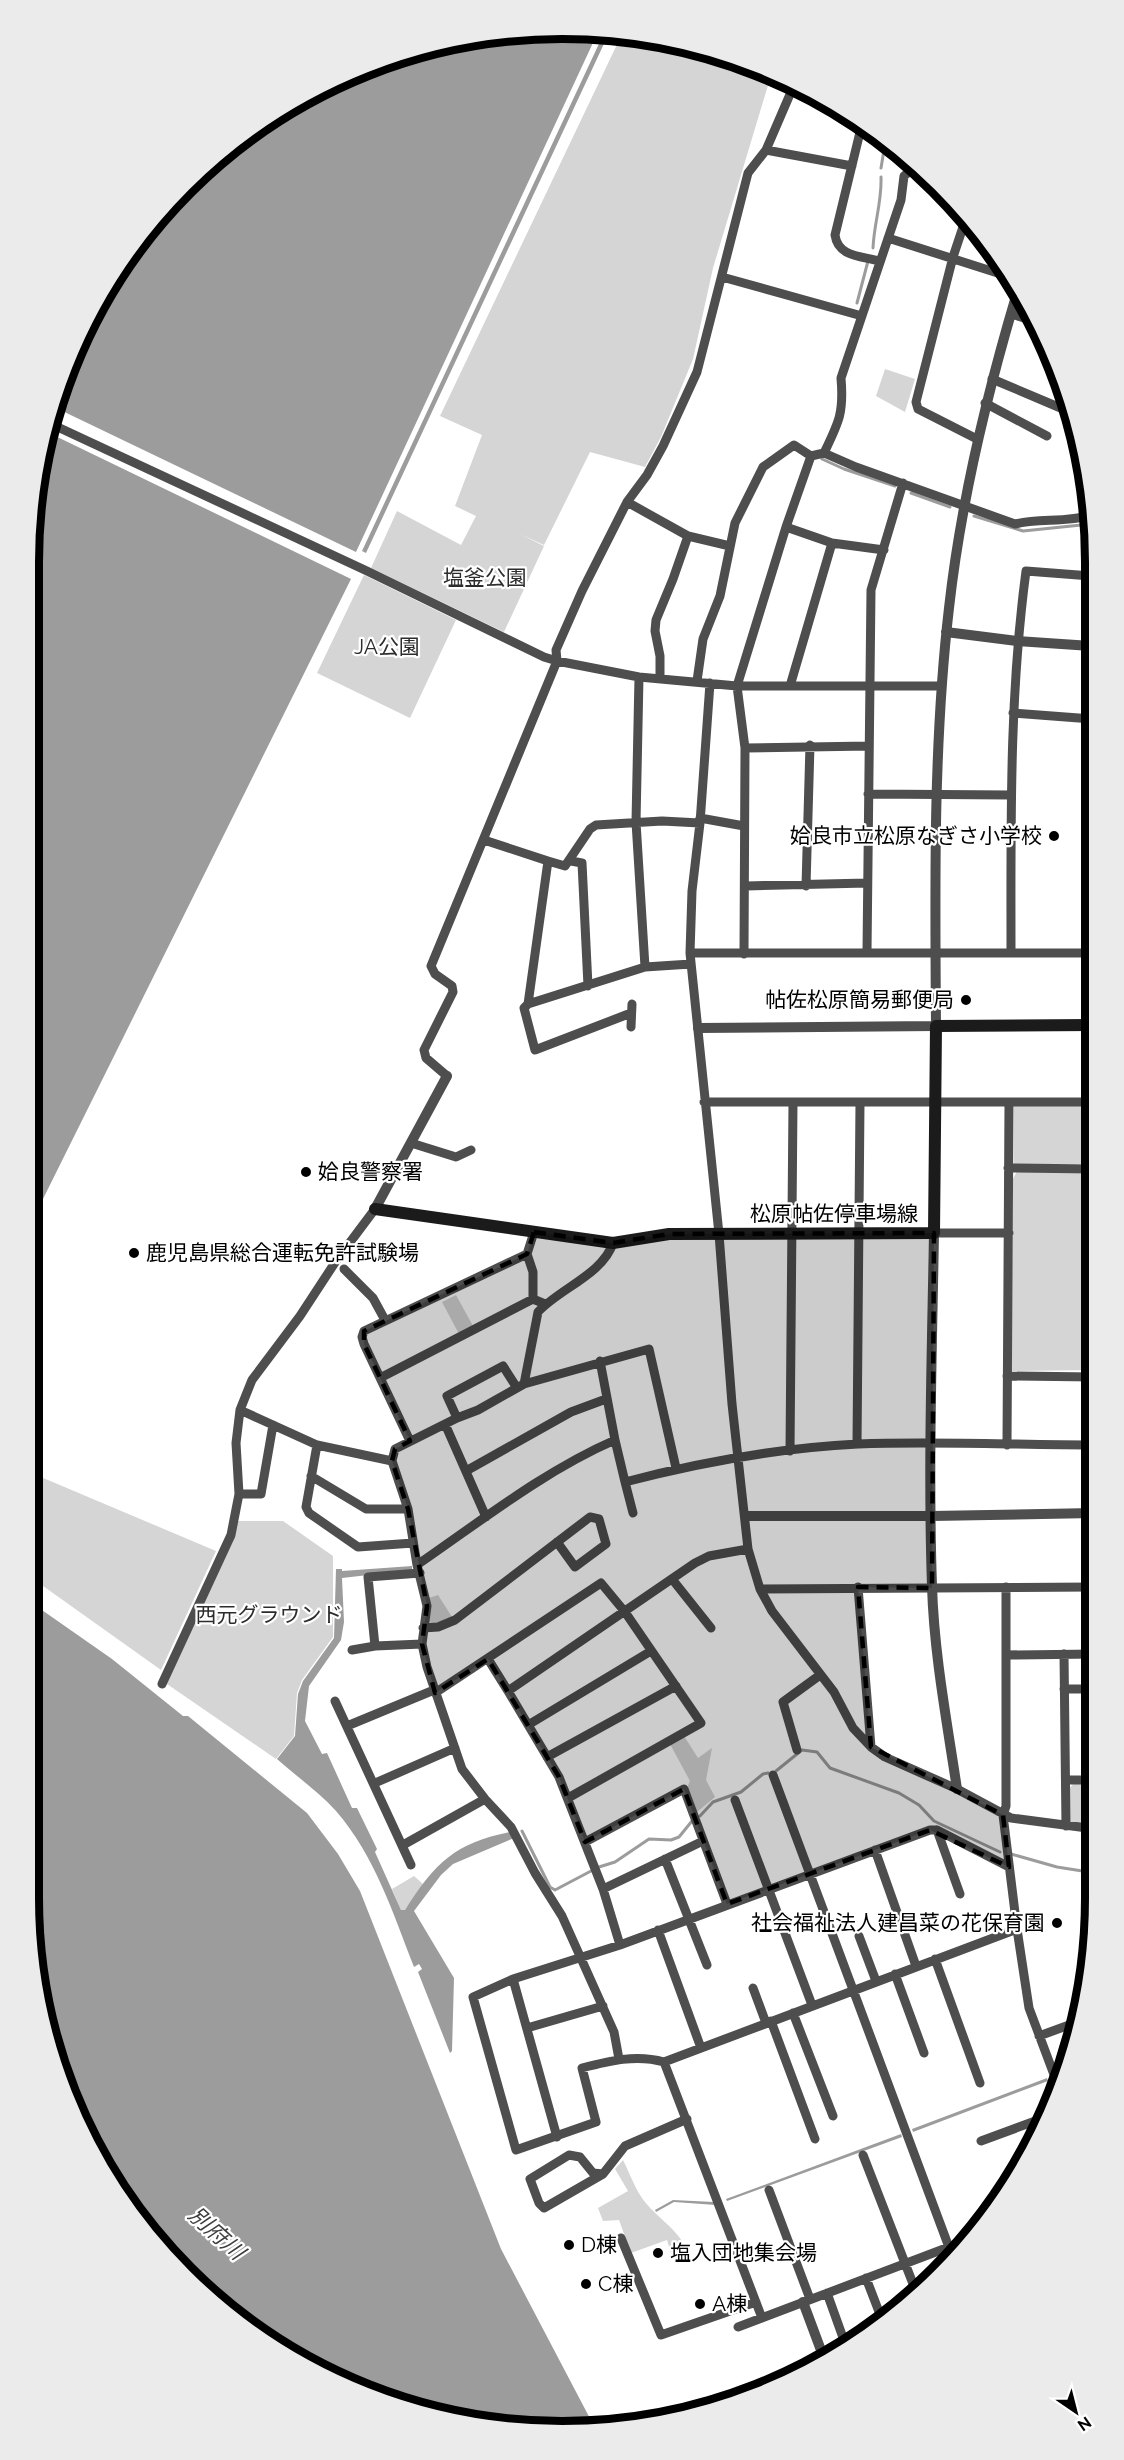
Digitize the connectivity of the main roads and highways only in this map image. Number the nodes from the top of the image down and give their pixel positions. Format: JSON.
{"nodes":[{"id":1,"x":1085,"y":1025,"type":"edge"},
{"id":2,"x":375,"y":1209,"type":"road end"}],
"edges":[{"from":1,"to":2,"type":"main road","name":"松原帖佐停車場線"}]}
